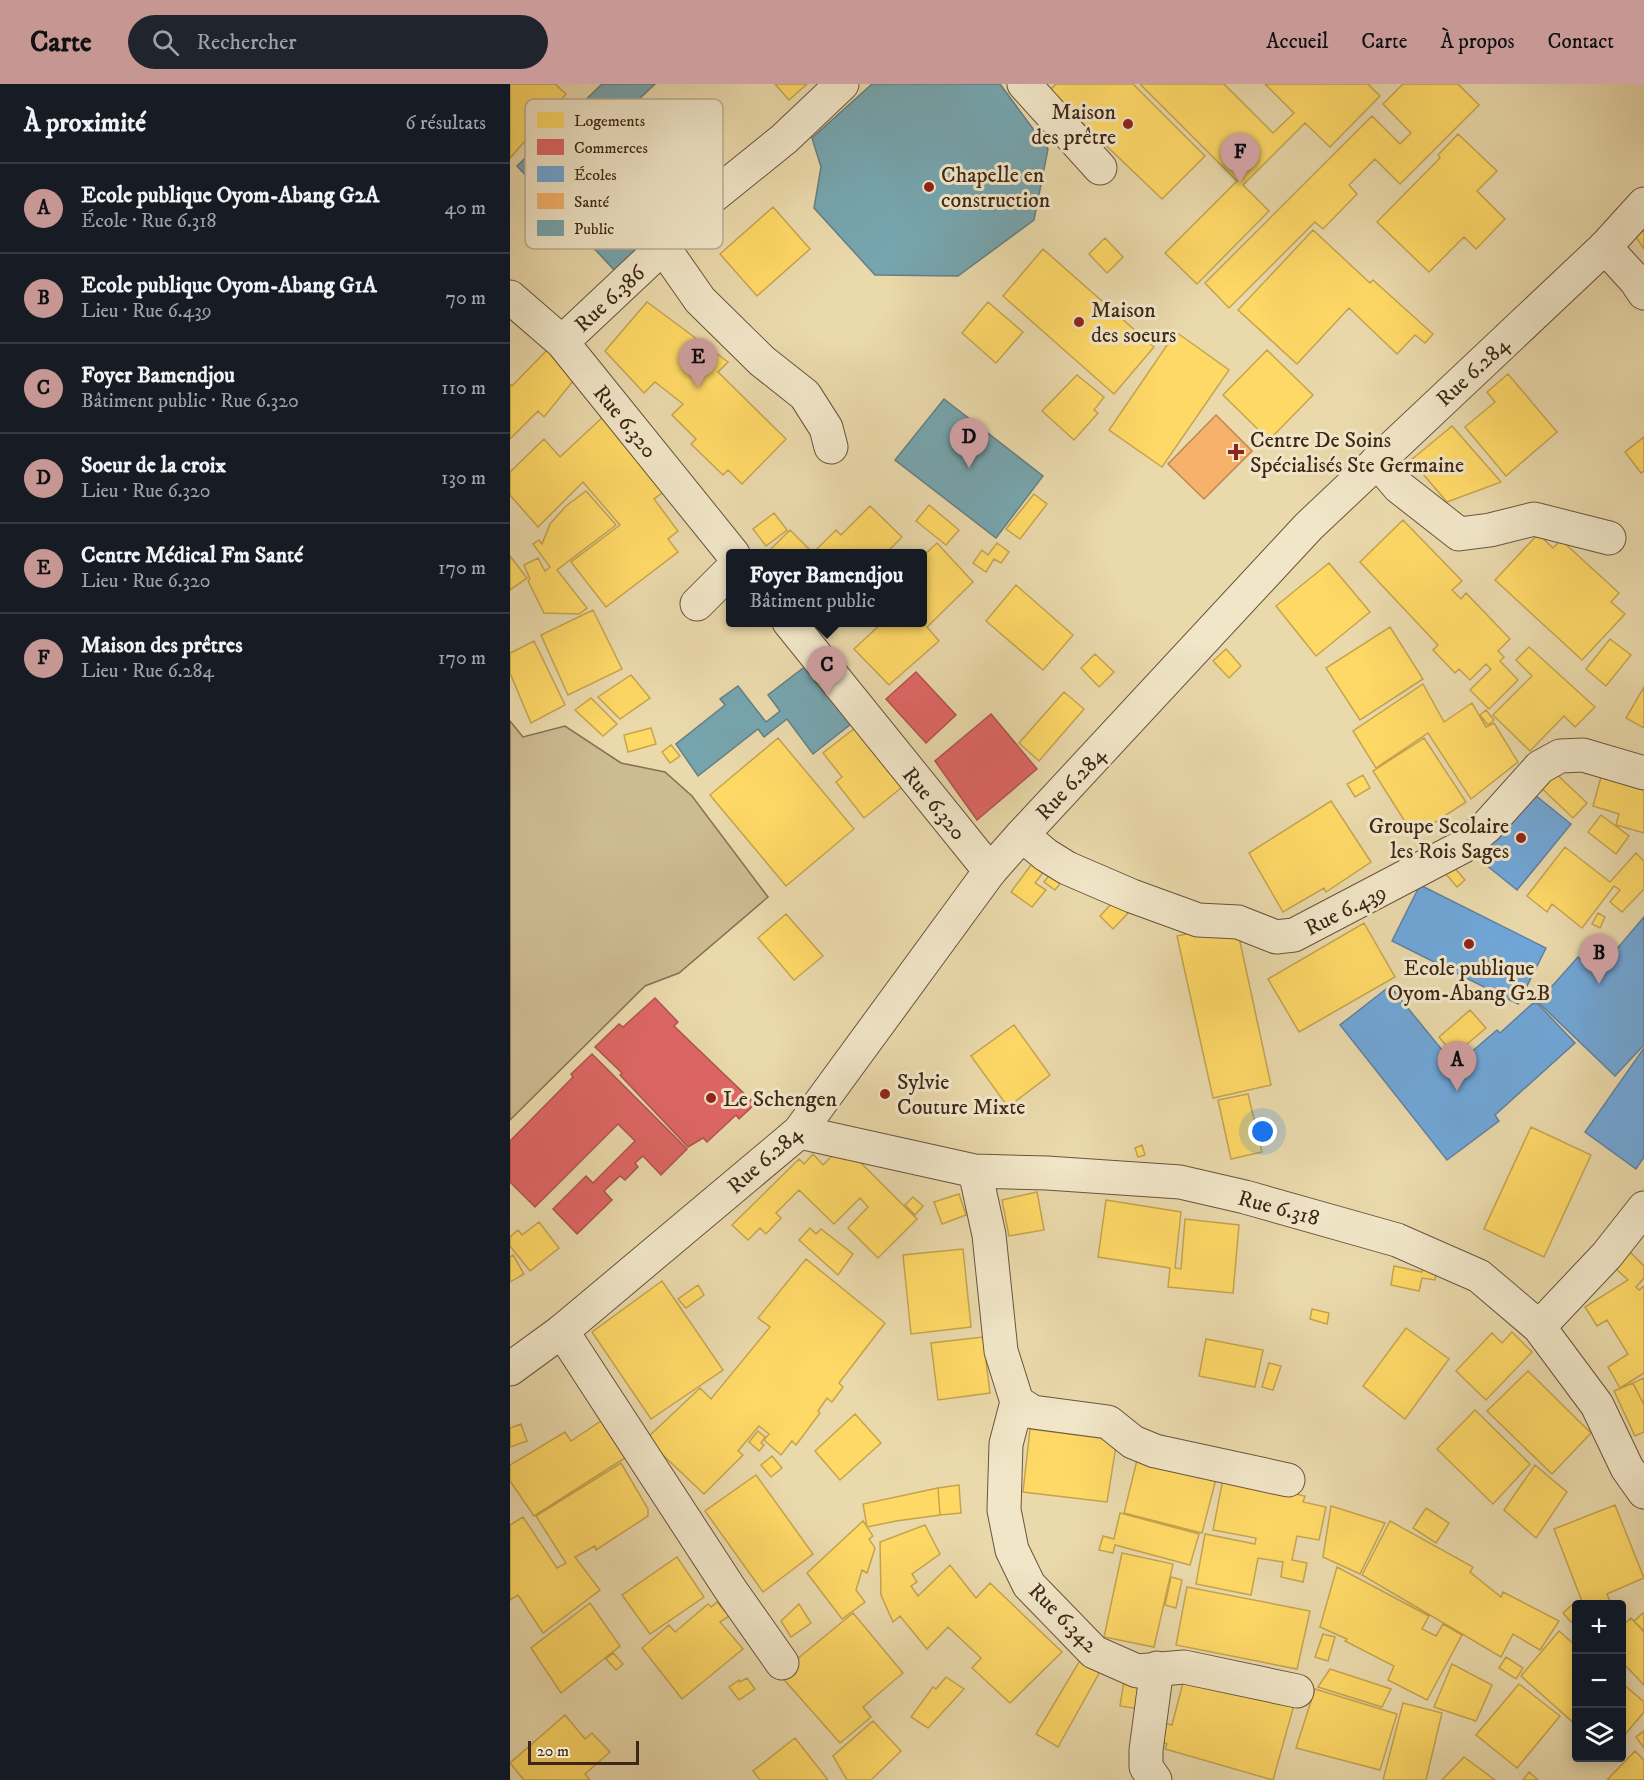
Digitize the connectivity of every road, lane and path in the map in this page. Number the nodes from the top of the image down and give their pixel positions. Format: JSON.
{"nodes":[{"id":1,"x":842,"y":84,"type":"edge"},
{"id":2,"x":1024,"y":84,"type":"edge"},
{"id":3,"x":1100,"y":168,"type":"dead end"},
{"id":4,"x":723,"y":188,"type":"edge"},
{"id":5,"x":1644,"y":204,"type":"edge"},
{"id":6,"x":1605,"y":247,"type":"junction"},
{"id":7,"x":661,"y":249,"type":"edge"},
{"id":8,"x":664,"y":249,"type":"edge"},
{"id":9,"x":1644,"y":293,"type":"edge"},
{"id":10,"x":510,"y":297,"type":"edge"},
{"id":11,"x":562,"y":342,"type":"junction"},
{"id":12,"x":831,"y":447,"type":"dead end"},
{"id":13,"x":1377,"y":460,"type":"junction"},
{"id":14,"x":1609,"y":538,"type":"dead end"},
{"id":15,"x":729,"y":549,"type":"edge"},
{"id":16,"x":726,"y":575,"type":"edge"},
{"id":17,"x":697,"y":604,"type":"dead end"},
{"id":18,"x":793,"y":627,"type":"edge"},
{"id":19,"x":1644,"y":773,"type":"edge"},
{"id":20,"x":1022,"y":835,"type":"junction"},
{"id":21,"x":990,"y":871,"type":"junction"},
{"id":22,"x":799,"y":1132,"type":"junction"},
{"id":23,"x":975,"y":1171,"type":"junction"},
{"id":24,"x":1644,"y":1208,"type":"edge"},
{"id":25,"x":1539,"y":1327,"type":"junction"},
{"id":26,"x":562,"y":1331,"type":"junction"},
{"id":27,"x":510,"y":1369,"type":"edge"},
{"id":28,"x":1017,"y":1402,"type":"junction"},
{"id":29,"x":1288,"y":1480,"type":"dead end"},
{"id":30,"x":1644,"y":1492,"type":"edge"},
{"id":31,"x":782,"y":1663,"type":"dead end"},
{"id":32,"x":1157,"y":1668,"type":"junction"},
{"id":33,"x":1298,"y":1691,"type":"dead end"},
{"id":34,"x":1155,"y":1780,"type":"edge"}],
"edges":[{"from":1,"to":4,"type":"street","name":"Rue 6.386"},
{"from":2,"to":3,"type":"street"},
{"from":5,"to":6,"type":"street","name":"Rue 6.284"},
{"from":6,"to":9,"type":"street"},
{"from":6,"to":13,"type":"street","name":"Rue 6.284"},
{"from":7,"to":11,"type":"street","name":"Rue 6.386"},
{"from":8,"to":12,"type":"street"},
{"from":10,"to":11,"type":"street","name":"Rue 6.320"},
{"from":11,"to":15,"type":"street","name":"Rue 6.320"},
{"from":13,"to":14,"type":"street"},
{"from":13,"to":20,"type":"street","name":"Rue 6.284"},
{"from":16,"to":17,"type":"street"},
{"from":18,"to":21,"type":"street","name":"Rue 6.320"},
{"from":19,"to":20,"type":"street","name":"Rue 6.439"},
{"from":20,"to":21,"type":"street","name":"Rue 6.284"},
{"from":21,"to":22,"type":"street","name":"Rue 6.284"},
{"from":22,"to":23,"type":"street","name":"Rue 6.318"},
{"from":22,"to":26,"type":"street","name":"Rue 6.284"},
{"from":23,"to":25,"type":"street","name":"Rue 6.318"},
{"from":23,"to":28,"type":"street"},
{"from":24,"to":25,"type":"street"},
{"from":25,"to":30,"type":"street","name":"Rue 6.318"},
{"from":26,"to":27,"type":"street","name":"Rue 6.284"},
{"from":26,"to":31,"type":"street"},
{"from":28,"to":29,"type":"street"},
{"from":28,"to":32,"type":"street","name":"Rue 6.342"},
{"from":32,"to":33,"type":"street","name":"Rue 6.342"},
{"from":32,"to":34,"type":"street"}]}
